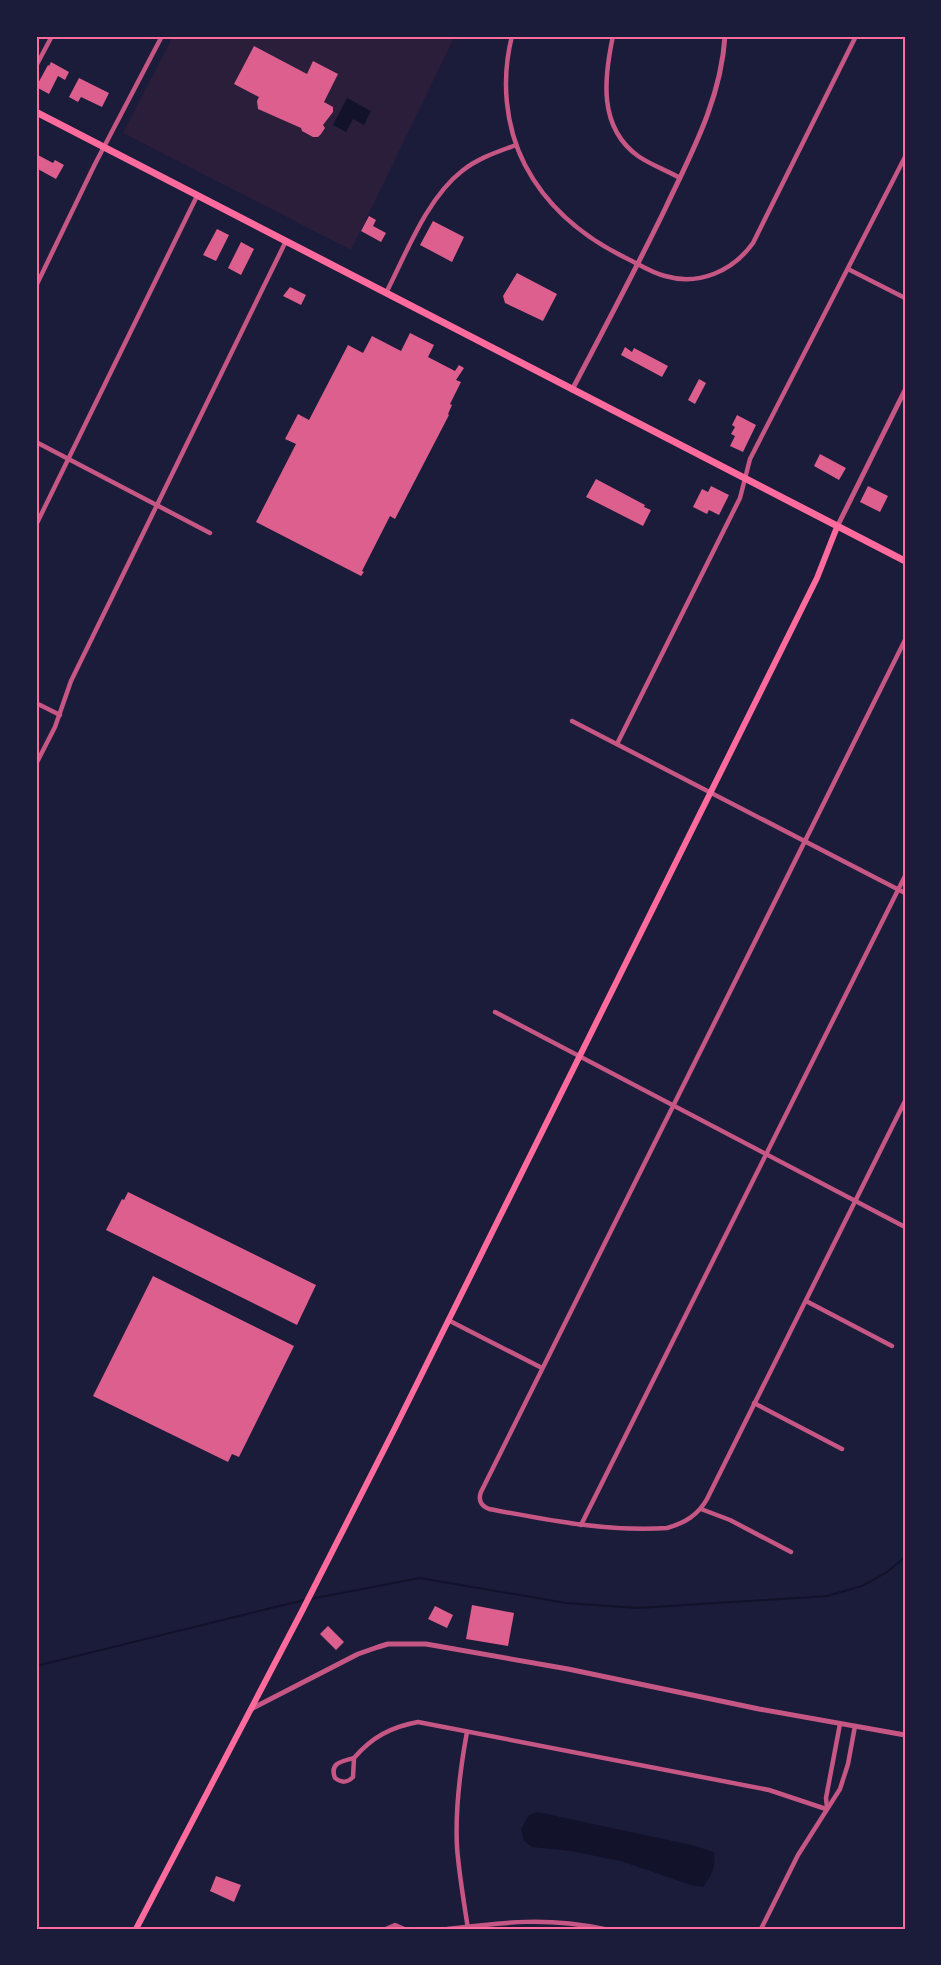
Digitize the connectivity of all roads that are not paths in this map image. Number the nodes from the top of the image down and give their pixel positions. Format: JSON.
{"nodes":[{"id":1,"x":51,"y":36,"type":"edge"},
{"id":2,"x":162,"y":36,"type":"edge"},
{"id":3,"x":512,"y":36,"type":"edge"},
{"id":4,"x":613,"y":36,"type":"edge"},
{"id":5,"x":724,"y":36,"type":"edge"},
{"id":6,"x":856,"y":36,"type":"edge"},
{"id":7,"x":36,"y":66,"type":"edge"},
{"id":8,"x":36,"y":112,"type":"edge"},
{"id":9,"x":516,"y":145,"type":"junction"},
{"id":10,"x":104,"y":147,"type":"junction"},
{"id":11,"x":905,"y":157,"type":"edge"},
{"id":12,"x":680,"y":178,"type":"junction"},
{"id":13,"x":197,"y":196,"type":"junction"},
{"id":14,"x":286,"y":241,"type":"junction"},
{"id":15,"x":638,"y":264,"type":"junction"},
{"id":16,"x":848,"y":269,"type":"junction"},
{"id":17,"x":36,"y":286,"type":"edge"},
{"id":18,"x":386,"y":293,"type":"junction"},
{"id":19,"x":905,"y":297,"type":"edge"},
{"id":20,"x":572,"y":390,"type":"junction"},
{"id":21,"x":905,"y":390,"type":"edge"},
{"id":22,"x":36,"y":442,"type":"edge"},
{"id":23,"x":68,"y":459,"type":"junction"},
{"id":24,"x":745,"y":480,"type":"junction"},
{"id":25,"x":157,"y":505,"type":"junction"},
{"id":26,"x":36,"y":525,"type":"edge"},
{"id":27,"x":837,"y":528,"type":"junction"},
{"id":28,"x":210,"y":533,"type":"dead end"},
{"id":29,"x":905,"y":561,"type":"edge"},
{"id":30,"x":905,"y":640,"type":"edge"},
{"id":31,"x":36,"y":703,"type":"edge"},
{"id":32,"x":60,"y":715,"type":"junction"},
{"id":33,"x":572,"y":721,"type":"dead end"},
{"id":34,"x":617,"y":744,"type":"junction"},
{"id":35,"x":36,"y":764,"type":"edge"},
{"id":36,"x":711,"y":793,"type":"junction"},
{"id":37,"x":804,"y":842,"type":"junction"},
{"id":38,"x":905,"y":876,"type":"edge"},
{"id":39,"x":898,"y":891,"type":"junction"},
{"id":40,"x":905,"y":893,"type":"edge"},
{"id":41,"x":495,"y":1012,"type":"dead end"},
{"id":42,"x":579,"y":1056,"type":"junction"},
{"id":43,"x":905,"y":1101,"type":"edge"},
{"id":44,"x":672,"y":1105,"type":"junction"},
{"id":45,"x":903,"y":1111,"type":"edge"},
{"id":46,"x":766,"y":1153,"type":"junction"},
{"id":47,"x":855,"y":1200,"type":"junction"},
{"id":48,"x":905,"y":1227,"type":"edge"},
{"id":49,"x":806,"y":1301,"type":"junction"},
{"id":50,"x":448,"y":1320,"type":"junction"},
{"id":51,"x":892,"y":1346,"type":"dead end"},
{"id":52,"x":542,"y":1368,"type":"junction"},
{"id":53,"x":754,"y":1403,"type":"junction"},
{"id":54,"x":842,"y":1449,"type":"dead end"},
{"id":55,"x":701,"y":1509,"type":"junction"},
{"id":56,"x":581,"y":1525,"type":"junction"},
{"id":57,"x":791,"y":1552,"type":"dead end"},
{"id":58,"x":251,"y":1709,"type":"junction"},
{"id":59,"x":840,"y":1724,"type":"junction"},
{"id":60,"x":855,"y":1726,"type":"junction"},
{"id":61,"x":467,"y":1732,"type":"junction"},
{"id":62,"x":905,"y":1735,"type":"edge"},
{"id":63,"x":354,"y":1758,"type":"junction"},
{"id":64,"x":834,"y":1762,"type":"junction"},
{"id":65,"x":848,"y":1764,"type":"junction"},
{"id":66,"x":826,"y":1808,"type":"junction"},
{"id":67,"x":468,"y":1928,"type":"edge"},
{"id":68,"x":136,"y":1929,"type":"edge"},
{"id":69,"x":386,"y":1929,"type":"edge"},
{"id":70,"x":404,"y":1929,"type":"edge"},
{"id":71,"x":447,"y":1929,"type":"edge"},
{"id":72,"x":604,"y":1929,"type":"edge"},
{"id":73,"x":761,"y":1929,"type":"edge"}],
"edges":[{"from":1,"to":7,"type":"street"},
{"from":2,"to":10,"type":"street"},
{"from":3,"to":9,"type":"street"},
{"from":4,"to":12,"type":"street"},
{"from":5,"to":12,"type":"street"},
{"from":6,"to":15,"type":"street"},
{"from":8,"to":10,"type":"main road"},
{"from":9,"to":15,"type":"street"},
{"from":9,"to":18,"type":"street"},
{"from":10,"to":13,"type":"main road"},
{"from":10,"to":17,"type":"street"},
{"from":11,"to":16,"type":"street"},
{"from":12,"to":15,"type":"street"},
{"from":13,"to":14,"type":"main road"},
{"from":13,"to":23,"type":"street"},
{"from":14,"to":18,"type":"main road"},
{"from":14,"to":25,"type":"street"},
{"from":15,"to":20,"type":"street"},
{"from":16,"to":19,"type":"street"},
{"from":16,"to":24,"type":"street"},
{"from":18,"to":20,"type":"main road"},
{"from":20,"to":24,"type":"main road"},
{"from":21,"to":27,"type":"street"},
{"from":22,"to":23,"type":"street"},
{"from":23,"to":25,"type":"street"},
{"from":23,"to":26,"type":"street"},
{"from":24,"to":27,"type":"main road"},
{"from":24,"to":34,"type":"street"},
{"from":25,"to":28,"type":"street"},
{"from":25,"to":32,"type":"street"},
{"from":27,"to":29,"type":"main road"},
{"from":27,"to":36,"type":"main road"},
{"from":30,"to":37,"type":"street"},
{"from":31,"to":32,"type":"street"},
{"from":32,"to":35,"type":"street"},
{"from":33,"to":34,"type":"street"},
{"from":34,"to":36,"type":"street"},
{"from":36,"to":37,"type":"street"},
{"from":36,"to":42,"type":"main road"},
{"from":37,"to":39,"type":"street"},
{"from":37,"to":44,"type":"street"},
{"from":38,"to":39,"type":"street"},
{"from":39,"to":40,"type":"street"},
{"from":39,"to":46,"type":"street"},
{"from":41,"to":42,"type":"street"},
{"from":42,"to":44,"type":"street"},
{"from":42,"to":50,"type":"main road"},
{"from":43,"to":45,"type":"street"},
{"from":44,"to":46,"type":"street"},
{"from":44,"to":52,"type":"street"},
{"from":45,"to":47,"type":"street"},
{"from":46,"to":47,"type":"street"},
{"from":46,"to":56,"type":"street"},
{"from":47,"to":48,"type":"street"},
{"from":47,"to":49,"type":"street"},
{"from":49,"to":51,"type":"street"},
{"from":49,"to":53,"type":"street"},
{"from":50,"to":52,"type":"street"},
{"from":50,"to":58,"type":"main road"},
{"from":52,"to":56,"type":"street"},
{"from":53,"to":54,"type":"street"},
{"from":53,"to":55,"type":"street"},
{"from":55,"to":56,"type":"street"},
{"from":55,"to":57,"type":"street"},
{"from":58,"to":59,"type":"street"},
{"from":58,"to":68,"type":"main road"},
{"from":59,"to":60,"type":"street"},
{"from":59,"to":64,"type":"street"},
{"from":60,"to":62,"type":"street"},
{"from":60,"to":65,"type":"street"},
{"from":61,"to":63,"type":"street"},
{"from":61,"to":66,"type":"street"},
{"from":61,"to":67,"type":"street"},
{"from":63,"to":63,"type":"street"},
{"from":64,"to":65,"type":"street"},
{"from":64,"to":66,"type":"street"},
{"from":65,"to":66,"type":"street"},
{"from":66,"to":73,"type":"street"},
{"from":67,"to":71,"type":"street"},
{"from":67,"to":72,"type":"street"},
{"from":69,"to":70,"type":"street"}]}
